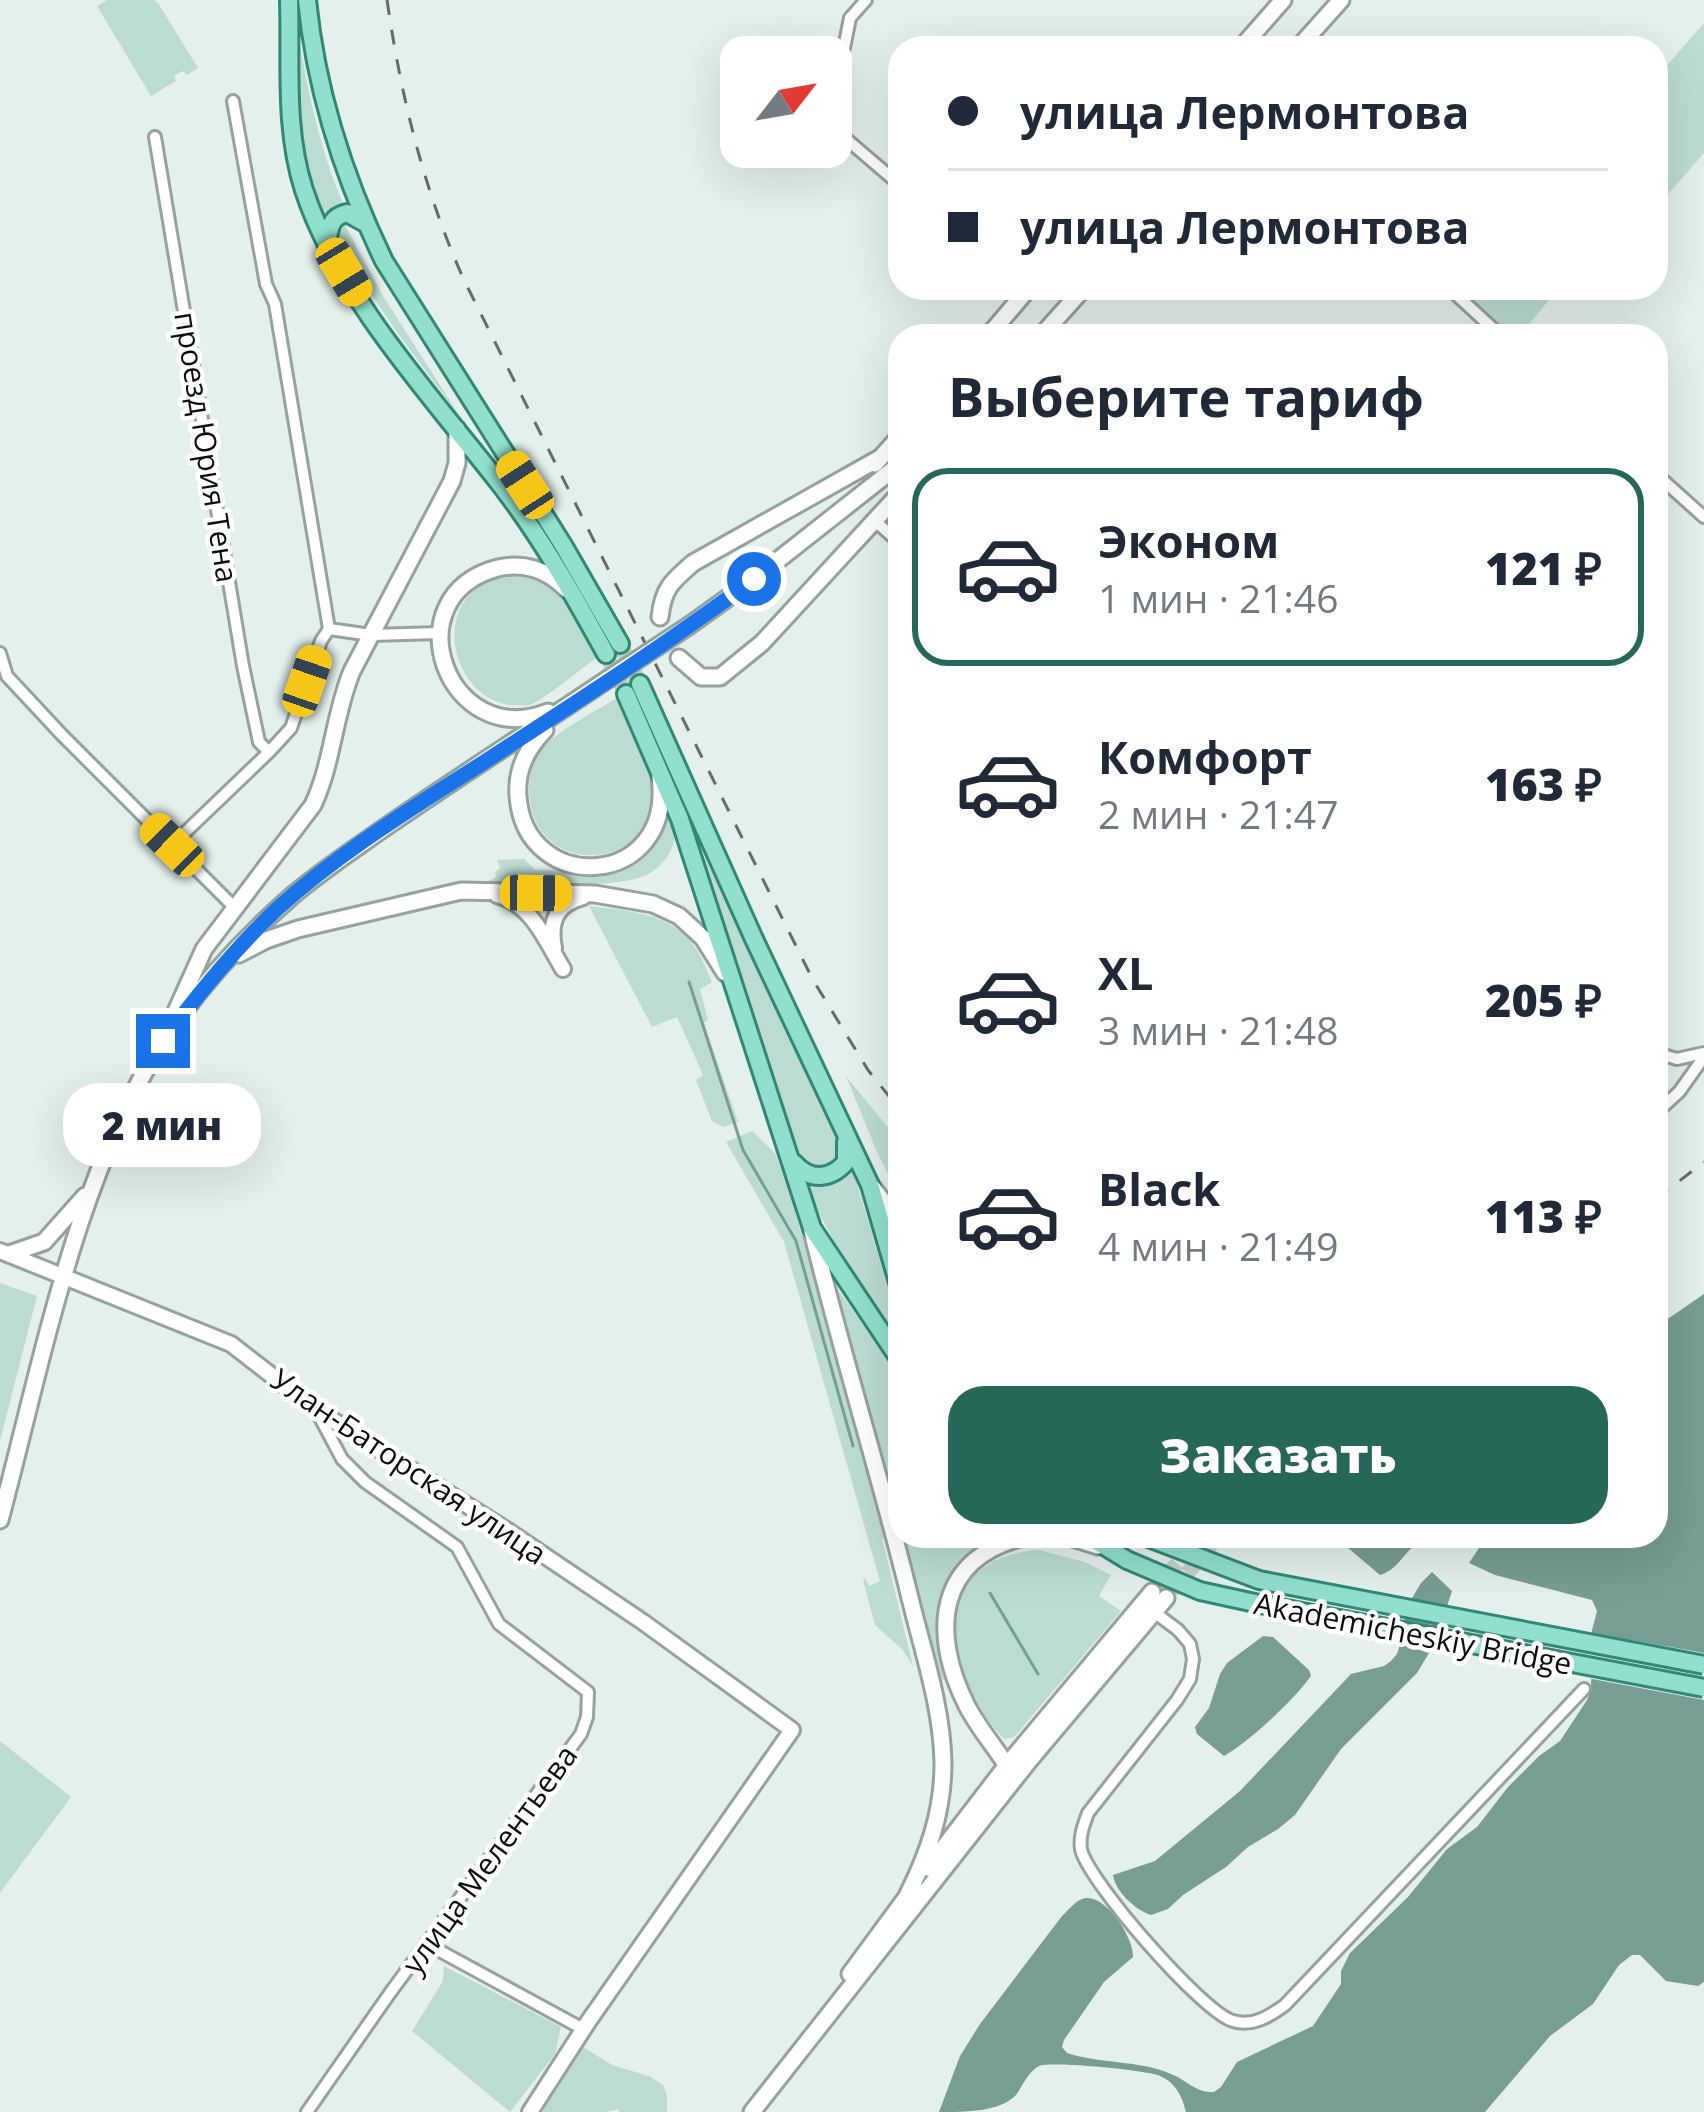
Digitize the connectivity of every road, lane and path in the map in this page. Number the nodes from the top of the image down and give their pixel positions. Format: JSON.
{"nodes":[{"id":1,"x":290,"y":0,"type":"edge"},
{"id":2,"x":307,"y":0,"type":"edge"},
{"id":3,"x":866,"y":0,"type":"edge"},
{"id":4,"x":1283,"y":0,"type":"edge"},
{"id":5,"x":1341,"y":0,"type":"edge"},
{"id":6,"x":846,"y":36,"type":"edge"},
{"id":7,"x":1252,"y":36,"type":"edge"},
{"id":8,"x":1309,"y":36,"type":"edge"},
{"id":9,"x":233,"y":100,"type":"dead end"},
{"id":10,"x":155,"y":137,"type":"dead end"},
{"id":11,"x":852,"y":144,"type":"edge"},
{"id":12,"x":888,"y":175,"type":"edge"},
{"id":13,"x":366,"y":223,"type":"junction"},
{"id":14,"x":327,"y":243,"type":"junction"},
{"id":15,"x":1016,"y":300,"type":"edge"},
{"id":16,"x":1073,"y":300,"type":"edge"},
{"id":17,"x":1462,"y":300,"type":"edge"},
{"id":18,"x":997,"y":324,"type":"edge"},
{"id":19,"x":1052,"y":324,"type":"edge"},
{"id":20,"x":1488,"y":324,"type":"edge"},
{"id":21,"x":457,"y":430,"type":"junction"},
{"id":22,"x":888,"y":449,"type":"edge"},
{"id":23,"x":880,"y":458,"type":"junction"},
{"id":24,"x":888,"y":474,"type":"edge"},
{"id":25,"x":1668,"y":485,"type":"edge"},
{"id":26,"x":888,"y":506,"type":"edge"},
{"id":27,"x":1704,"y":517,"type":"edge"},
{"id":28,"x":875,"y":521,"type":"junction"},
{"id":29,"x":888,"y":532,"type":"edge"},
{"id":30,"x":784,"y":556,"type":"junction"},
{"id":31,"x":576,"y":602,"type":"junction"},
{"id":32,"x":660,"y":617,"type":"dead end"},
{"id":33,"x":329,"y":629,"type":"junction"},
{"id":34,"x":439,"y":633,"type":"junction"},
{"id":35,"x":371,"y":635,"type":"junction"},
{"id":36,"x":0,"y":653,"type":"edge"},
{"id":37,"x":679,"y":658,"type":"dead end"},
{"id":38,"x":608,"y":679,"type":"junction"},
{"id":39,"x":269,"y":752,"type":"junction"},
{"id":40,"x":655,"y":756,"type":"junction"},
{"id":41,"x":172,"y":845,"type":"junction"},
{"id":42,"x":484,"y":893,"type":"junction"},
{"id":43,"x":595,"y":894,"type":"junction"},
{"id":44,"x":234,"y":907,"type":"junction"},
{"id":45,"x":214,"y":976,"type":"junction"},
{"id":46,"x":741,"y":1006,"type":"junction"},
{"id":47,"x":163,"y":1041,"type":"junction"},
{"id":48,"x":1704,"y":1055,"type":"edge"},
{"id":49,"x":1668,"y":1056,"type":"edge"},
{"id":50,"x":1668,"y":1103,"type":"edge"},
{"id":51,"x":839,"y":1119,"type":"junction"},
{"id":52,"x":790,"y":1157,"type":"junction"},
{"id":53,"x":870,"y":1186,"type":"junction"},
{"id":54,"x":92,"y":1190,"type":"junction"},
{"id":55,"x":888,"y":1209,"type":"edge"},
{"id":56,"x":812,"y":1228,"type":"junction"},
{"id":57,"x":888,"y":1248,"type":"edge"},
{"id":58,"x":4,"y":1252,"type":"edge"},
{"id":59,"x":64,"y":1276,"type":"junction"},
{"id":60,"x":888,"y":1342,"type":"edge"},
{"id":61,"x":315,"y":1409,"type":"junction"},
{"id":62,"x":888,"y":1509,"type":"edge"},
{"id":63,"x":0,"y":1520,"type":"edge"},
{"id":64,"x":898,"y":1548,"type":"edge"},
{"id":65,"x":993,"y":1548,"type":"edge"},
{"id":66,"x":1098,"y":1548,"type":"edge"},
{"id":67,"x":1107,"y":1548,"type":"edge"},
{"id":68,"x":1174,"y":1548,"type":"edge"},
{"id":69,"x":1120,"y":1556,"type":"junction"},
{"id":70,"x":1154,"y":1612,"type":"junction"},
{"id":71,"x":1704,"y":1665,"type":"edge"},
{"id":72,"x":1704,"y":1688,"type":"edge"},
{"id":73,"x":1584,"y":1689,"type":"dead end"},
{"id":74,"x":1012,"y":1759,"type":"junction"},
{"id":75,"x":1011,"y":1784,"type":"junction"},
{"id":76,"x":908,"y":1894,"type":"junction"},
{"id":77,"x":427,"y":1944,"type":"junction"},
{"id":78,"x":583,"y":2030,"type":"junction"},
{"id":79,"x":809,"y":2038,"type":"junction"},
{"id":80,"x":307,"y":2112,"type":"edge"},
{"id":81,"x":530,"y":2112,"type":"edge"},
{"id":82,"x":752,"y":2112,"type":"edge"}],
"edges":[{"from":1,"to":14,"type":"main road"},
{"from":2,"to":13,"type":"main road"},
{"from":3,"to":6,"type":"street"},
{"from":4,"to":7,"type":"main road"},
{"from":5,"to":8,"type":"main road"},
{"from":9,"to":33,"type":"street"},
{"from":10,"to":39,"type":"street","name":"проезд Юрия Тена"},
{"from":11,"to":12,"type":"street"},
{"from":13,"to":14,"type":"main road"},
{"from":13,"to":31,"type":"main road"},
{"from":14,"to":21,"type":"main road"},
{"from":15,"to":18,"type":"main road"},
{"from":16,"to":19,"type":"main road"},
{"from":17,"to":20,"type":"street"},
{"from":21,"to":31,"type":"main road"},
{"from":21,"to":35,"type":"main road"},
{"from":22,"to":23,"type":"main road"},
{"from":23,"to":30,"type":"main road"},
{"from":23,"to":32,"type":"main road"},
{"from":24,"to":30,"type":"main road"},
{"from":25,"to":27,"type":"street"},
{"from":26,"to":28,"type":"main road"},
{"from":28,"to":29,"type":"street"},
{"from":28,"to":37,"type":"main road"},
{"from":30,"to":38,"type":"main road","bridge":true},
{"from":31,"to":34,"type":"main road"},
{"from":33,"to":35,"type":"street"},
{"from":33,"to":39,"type":"street"},
{"from":34,"to":35,"type":"street"},
{"from":34,"to":38,"type":"main road"},
{"from":35,"to":44,"type":"main road"},
{"from":36,"to":41,"type":"street"},
{"from":38,"to":40,"type":"main road"},
{"from":38,"to":45,"type":"main road"},
{"from":39,"to":41,"type":"street"},
{"from":40,"to":46,"type":"main road"},
{"from":40,"to":51,"type":"main road"},
{"from":41,"to":44,"type":"street"},
{"from":42,"to":43,"type":"main road"},
{"from":42,"to":43,"type":"street"},
{"from":42,"to":45,"type":"main road"},
{"from":43,"to":46,"type":"main road"},
{"from":44,"to":47,"type":"main road"},
{"from":45,"to":47,"type":"main road"},
{"from":46,"to":52,"type":"main road"},
{"from":47,"to":54,"type":"main road"},
{"from":48,"to":49,"type":"street"},
{"from":48,"to":50,"type":"street"},
{"from":51,"to":52,"type":"main road"},
{"from":51,"to":53,"type":"main road"},
{"from":52,"to":56,"type":"main road"},
{"from":53,"to":55,"type":"main road"},
{"from":53,"to":57,"type":"main road"},
{"from":54,"to":58,"type":"main road"},
{"from":54,"to":59,"type":"main road"},
{"from":56,"to":60,"type":"main road"},
{"from":56,"to":62,"type":"main road"},
{"from":58,"to":59,"type":"street","name":"Улан-Баторская улица"},
{"from":59,"to":61,"type":"street","name":"Улан-Баторская улица"},
{"from":59,"to":63,"type":"main road"},
{"from":61,"to":77,"type":"street","name":"улица Мелентьева"},
{"from":61,"to":78,"type":"street","name":"Улан-Баторская улица"},
{"from":64,"to":76,"type":"main road"},
{"from":65,"to":74,"type":"main road"},
{"from":66,"to":69,"type":"main road"},
{"from":67,"to":69,"type":"main road","name":"Akademicheskiy Bridge"},
{"from":68,"to":71,"type":"main road","name":"Akademicheskiy Bridge","bridge":true},
{"from":69,"to":72,"type":"main road","name":"Akademicheskiy Bridge","bridge":true},
{"from":70,"to":73,"type":"street"},
{"from":70,"to":74,"type":"main road"},
{"from":70,"to":75,"type":"main road"},
{"from":74,"to":75,"type":"main road"},
{"from":74,"to":76,"type":"main road"},
{"from":75,"to":79,"type":"main road"},
{"from":76,"to":79,"type":"main road"},
{"from":77,"to":78,"type":"street"},
{"from":77,"to":80,"type":"street","name":"улица Мелентьева"},
{"from":78,"to":81,"type":"street"},
{"from":79,"to":82,"type":"main road"}]}
